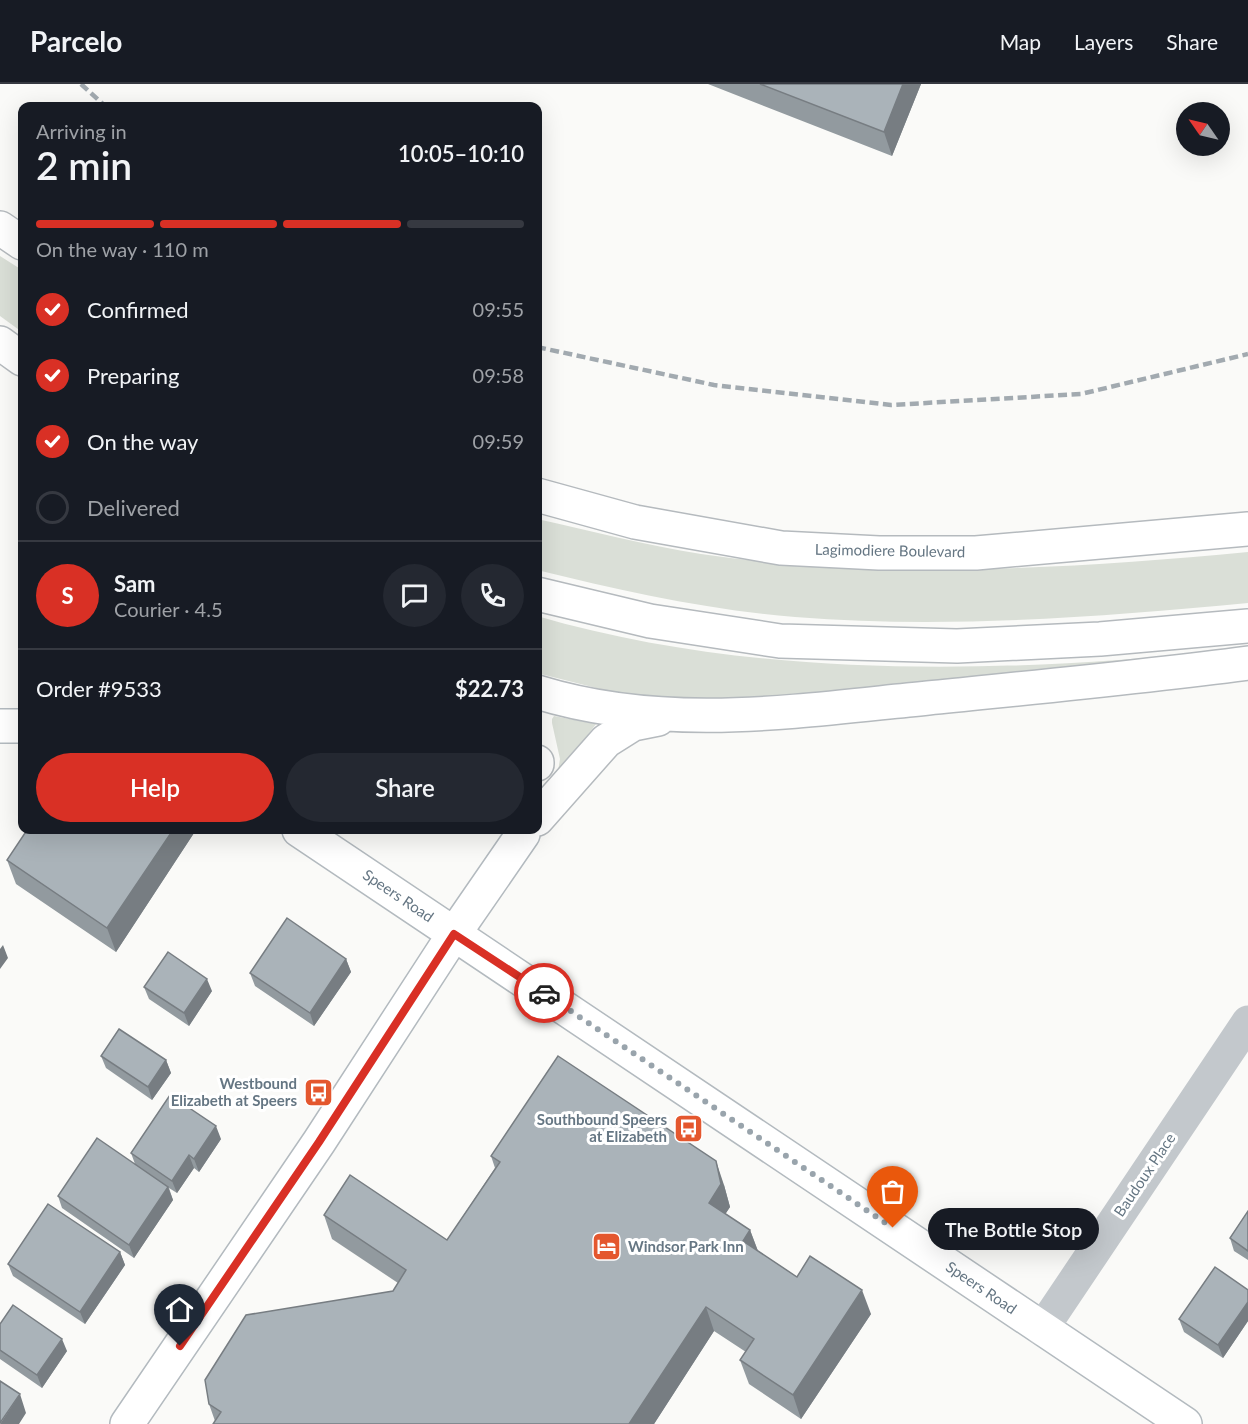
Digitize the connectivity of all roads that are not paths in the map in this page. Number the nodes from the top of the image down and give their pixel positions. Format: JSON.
{"nodes":[{"id":1,"x":0,"y":228,"type":"edge"},
{"id":2,"x":18,"y":240,"type":"edge"},
{"id":3,"x":0,"y":343,"type":"edge"},
{"id":4,"x":18,"y":355,"type":"edge"},
{"id":5,"x":542,"y":496,"type":"edge"},
{"id":6,"x":1248,"y":529,"type":"edge"},
{"id":7,"x":542,"y":595,"type":"edge"},
{"id":8,"x":1248,"y":626,"type":"edge"},
{"id":9,"x":1248,"y":663,"type":"edge"},
{"id":10,"x":542,"y":693,"type":"edge"},
{"id":11,"x":677,"y":715,"type":"junction"},
{"id":12,"x":0,"y":726,"type":"edge"},
{"id":13,"x":18,"y":726,"type":"edge"},
{"id":14,"x":542,"y":812,"type":"edge"},
{"id":15,"x":305,"y":834,"type":"edge"},
{"id":16,"x":524,"y":834,"type":"edge"},
{"id":17,"x":454,"y":934,"type":"junction"},
{"id":18,"x":1248,"y":1022,"type":"edge"},
{"id":19,"x":1042,"y":1329,"type":"junction"},
{"id":20,"x":127,"y":1424,"type":"edge"},
{"id":21,"x":1185,"y":1424,"type":"edge"}],
"edges":[{"from":1,"to":2,"type":"main road"},
{"from":3,"to":4,"type":"main road"},
{"from":5,"to":6,"type":"main road","name":"Lagimodiere Boulevard"},
{"from":7,"to":8,"type":"main road"},
{"from":9,"to":11,"type":"main road"},
{"from":10,"to":11,"type":"main road"},
{"from":11,"to":14,"type":"main road"},
{"from":12,"to":13,"type":"main road"},
{"from":15,"to":17,"type":"main road","name":"Speers Road"},
{"from":16,"to":17,"type":"main road"},
{"from":17,"to":19,"type":"main road","name":"Speers Road"},
{"from":17,"to":20,"type":"main road"},
{"from":18,"to":19,"type":"street","name":"Baudoux Place"},
{"from":19,"to":21,"type":"main road","name":"Speers Road"}]}
